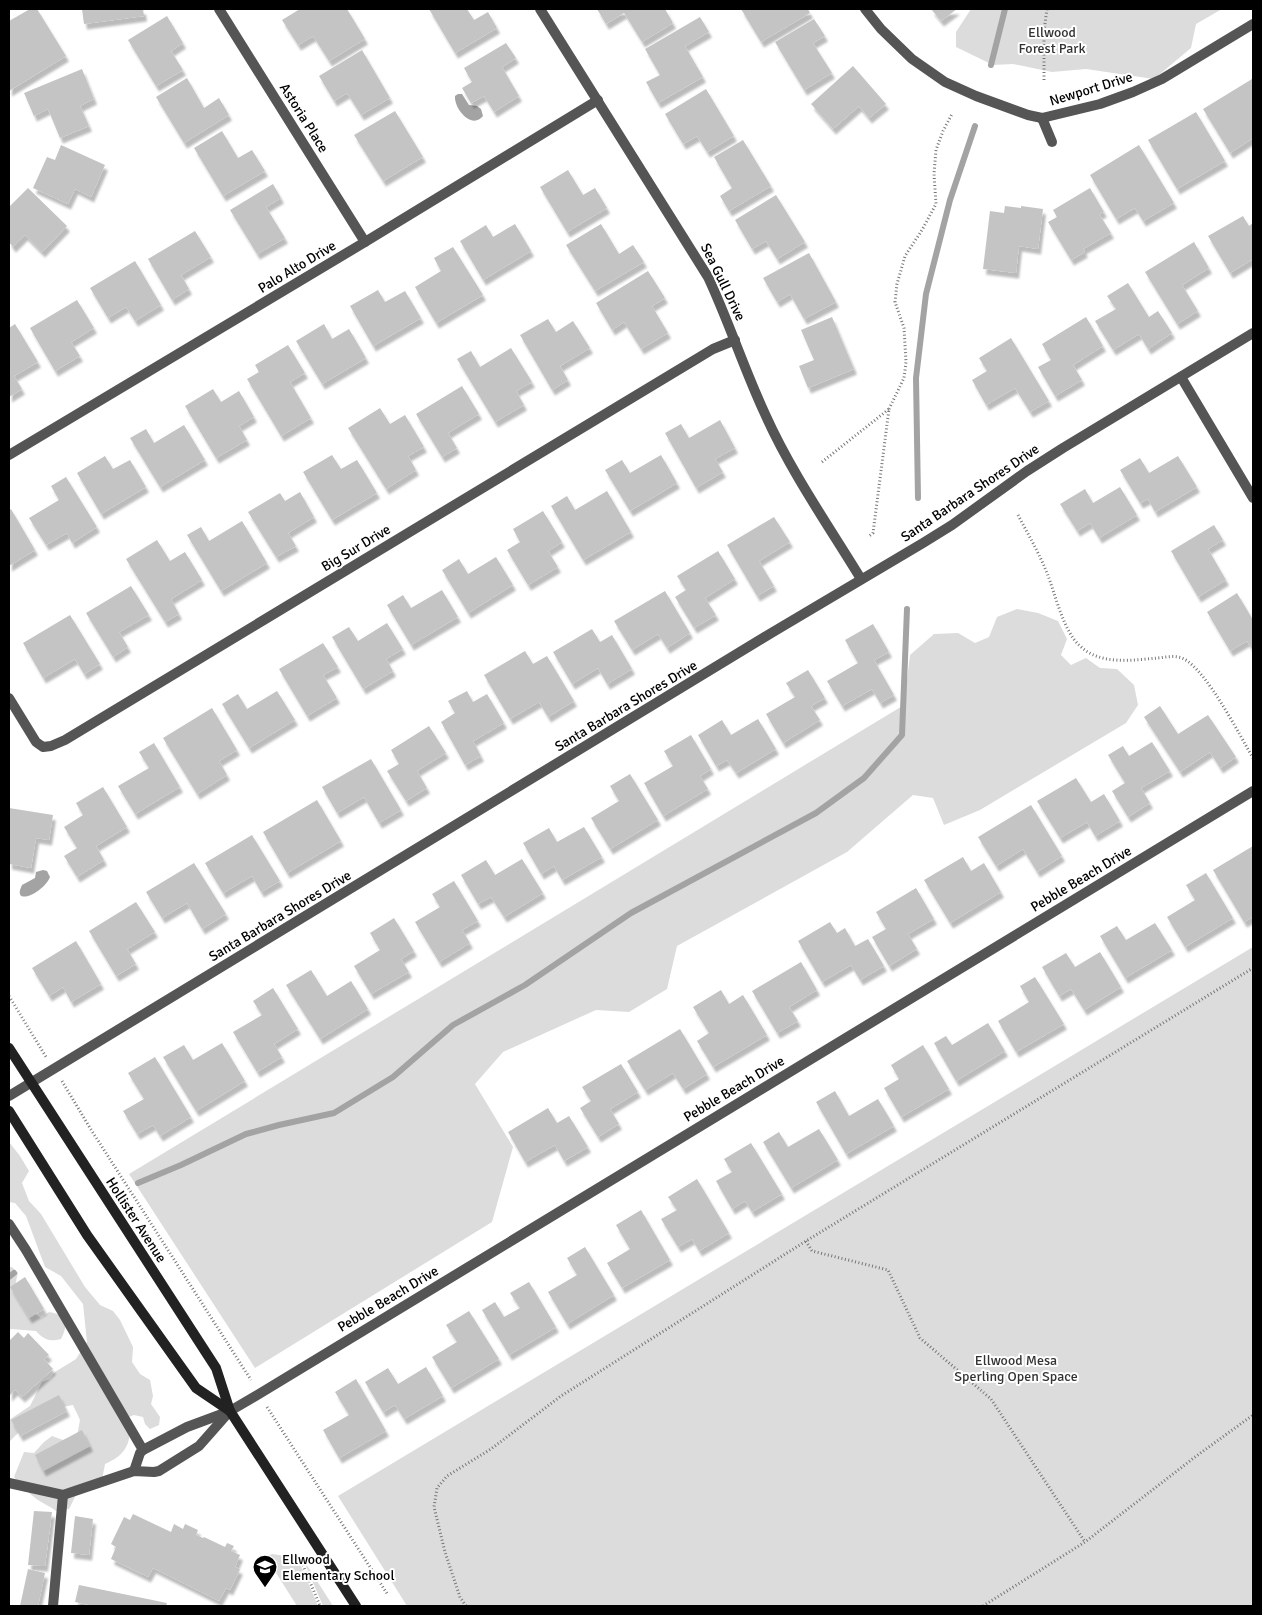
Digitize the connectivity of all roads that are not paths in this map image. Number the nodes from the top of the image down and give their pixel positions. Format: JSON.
{"nodes":[{"id":1,"x":219,"y":9,"type":"edge"},
{"id":2,"x":540,"y":9,"type":"edge"},
{"id":3,"x":865,"y":9,"type":"edge"},
{"id":4,"x":1253,"y":24,"type":"edge"},
{"id":5,"x":598,"y":100,"type":"junction"},
{"id":6,"x":1042,"y":118,"type":"junction"},
{"id":7,"x":1052,"y":142,"type":"dead end"},
{"id":8,"x":365,"y":242,"type":"junction"},
{"id":9,"x":1253,"y":333,"type":"edge"},
{"id":10,"x":735,"y":340,"type":"junction"},
{"id":11,"x":1181,"y":377,"type":"junction"},
{"id":12,"x":9,"y":454,"type":"edge"},
{"id":13,"x":1253,"y":498,"type":"edge"},
{"id":14,"x":861,"y":579,"type":"junction"},
{"id":15,"x":9,"y":698,"type":"edge"},
{"id":16,"x":1253,"y":791,"type":"edge"},
{"id":17,"x":9,"y":1048,"type":"edge"},
{"id":18,"x":30,"y":1082,"type":"junction"},
{"id":19,"x":9,"y":1096,"type":"edge"},
{"id":20,"x":9,"y":1111,"type":"edge"},
{"id":21,"x":9,"y":1224,"type":"edge"},
{"id":22,"x":230,"y":1411,"type":"junction"},
{"id":23,"x":143,"y":1450,"type":"junction"},
{"id":24,"x":134,"y":1470,"type":"junction"},
{"id":25,"x":9,"y":1483,"type":"edge"},
{"id":26,"x":62,"y":1495,"type":"junction"},
{"id":27,"x":53,"y":1606,"type":"edge"},
{"id":28,"x":356,"y":1606,"type":"edge"}],
"edges":[{"from":1,"to":8,"type":"street","name":"Astoria Place"},
{"from":2,"to":5,"type":"street","name":"Sea Gull Drive"},
{"from":3,"to":6,"type":"street","name":"Newport Drive"},
{"from":4,"to":6,"type":"street","name":"Newport Drive"},
{"from":5,"to":8,"type":"street","name":"Palo Alto Drive"},
{"from":5,"to":10,"type":"street","name":"Sea Gull Drive"},
{"from":6,"to":7,"type":"street"},
{"from":8,"to":12,"type":"street","name":"Palo Alto Drive"},
{"from":9,"to":11,"type":"street","name":"Santa Barbara Shores Drive"},
{"from":10,"to":14,"type":"street","name":"Sea Gull Drive"},
{"from":10,"to":15,"type":"street","name":"Big Sur Drive"},
{"from":11,"to":13,"type":"street"},
{"from":11,"to":14,"type":"street","name":"Santa Barbara Shores Drive"},
{"from":14,"to":18,"type":"street","name":"Santa Barbara Shores Drive"},
{"from":16,"to":22,"type":"street","name":"Pebble Beach Drive"},
{"from":17,"to":18,"type":"main road","name":"Hollister Avenue"},
{"from":18,"to":19,"type":"street","name":"Santa Barbara Shores Drive"},
{"from":18,"to":22,"type":"main road","name":"Hollister Avenue"},
{"from":20,"to":22,"type":"main road","name":"Hollister Avenue"},
{"from":21,"to":23,"type":"street"},
{"from":22,"to":23,"type":"street"},
{"from":22,"to":24,"type":"street"},
{"from":22,"to":28,"type":"main road","name":"Hollister Avenue"},
{"from":23,"to":24,"type":"street"},
{"from":24,"to":26,"type":"street"},
{"from":25,"to":26,"type":"street"},
{"from":26,"to":27,"type":"street"}]}
